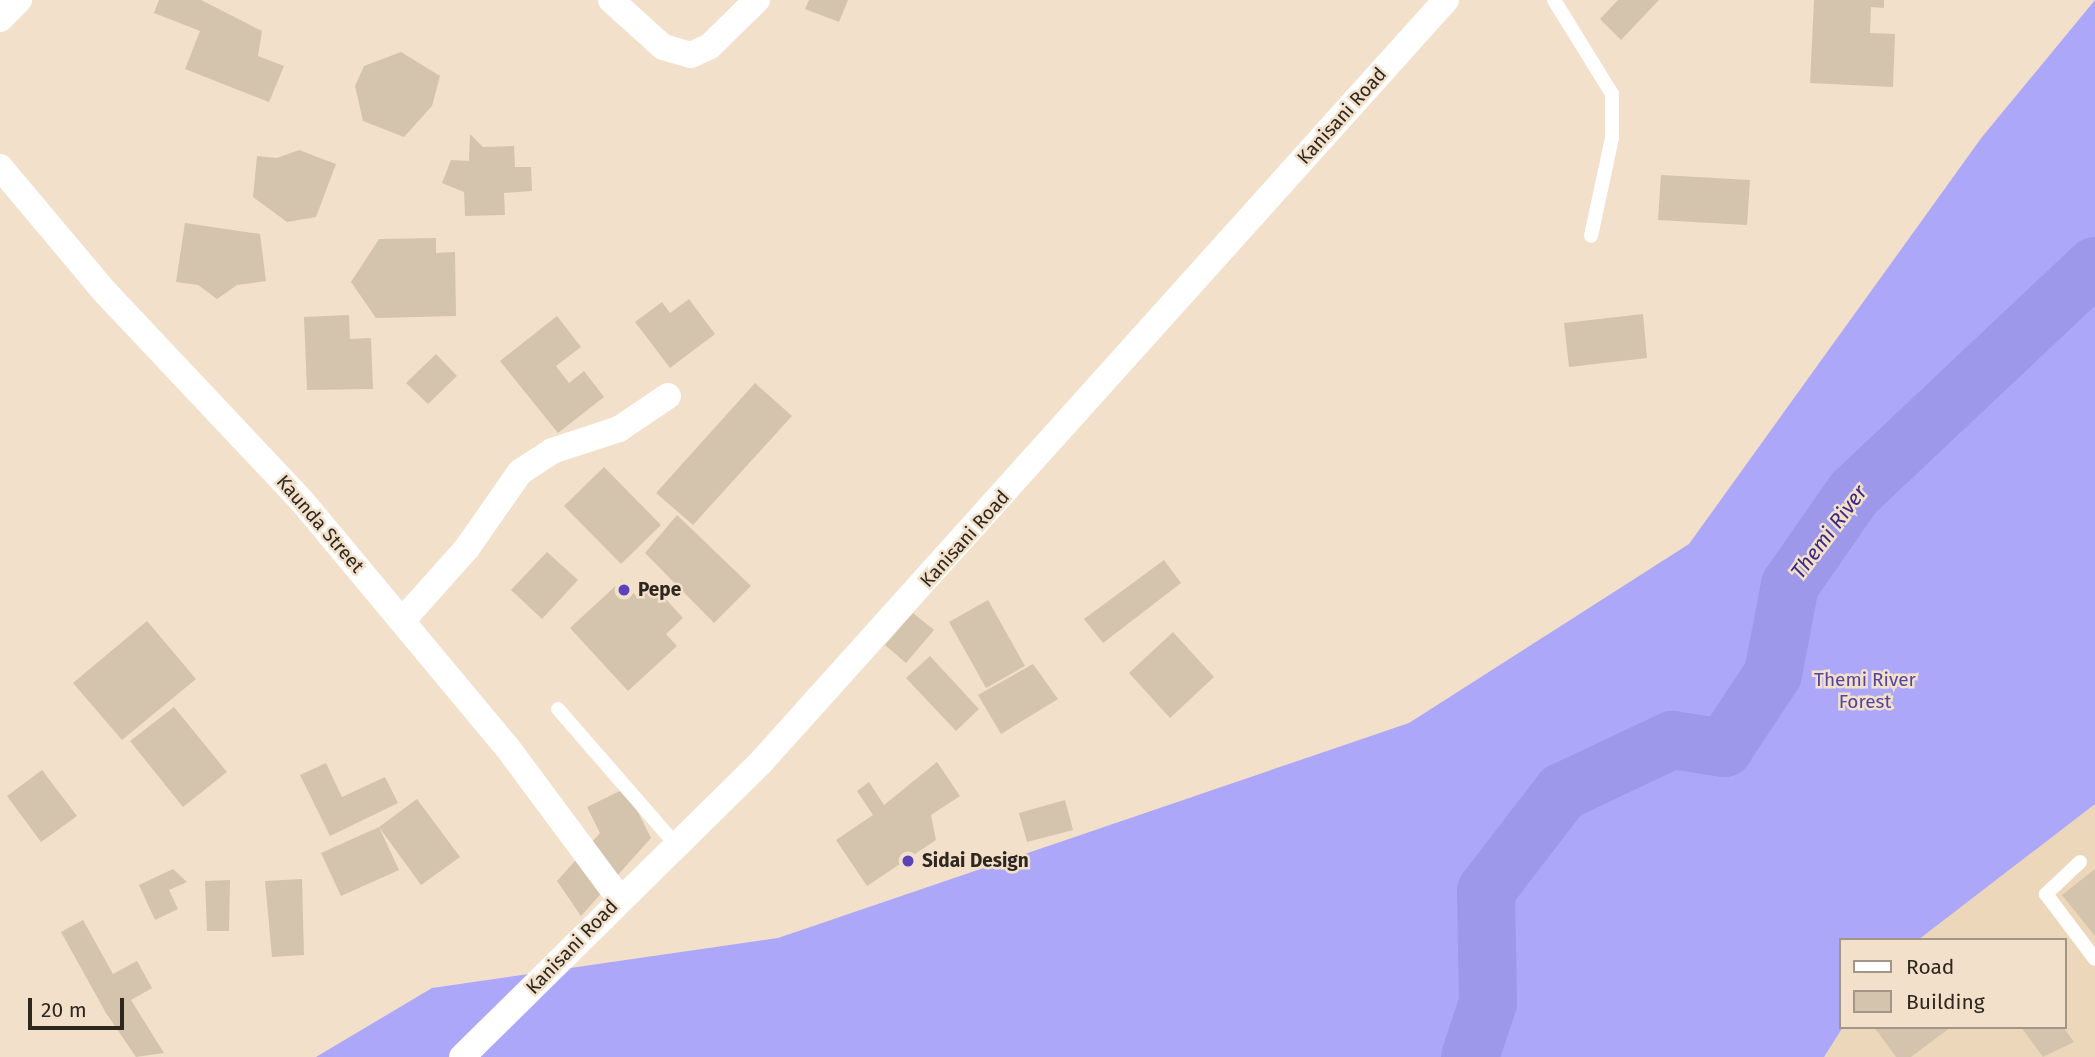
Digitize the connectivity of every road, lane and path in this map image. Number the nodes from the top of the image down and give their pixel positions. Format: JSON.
{"nodes":[{"id":1,"x":19,"y":0,"type":"edge"},
{"id":2,"x":611,"y":0,"type":"edge"},
{"id":3,"x":757,"y":0,"type":"edge"},
{"id":4,"x":1446,"y":0,"type":"edge"},
{"id":5,"x":1554,"y":0,"type":"edge"},
{"id":6,"x":0,"y":19,"type":"edge"},
{"id":7,"x":0,"y":167,"type":"edge"},
{"id":8,"x":1591,"y":236,"type":"dead end"},
{"id":9,"x":668,"y":396,"type":"dead end"},
{"id":10,"x":402,"y":621,"type":"junction"},
{"id":11,"x":558,"y":709,"type":"dead end"},
{"id":12,"x":677,"y":846,"type":"junction"},
{"id":13,"x":2080,"y":862,"type":"dead end"},
{"id":14,"x":619,"y":898,"type":"junction"},
{"id":15,"x":2095,"y":959,"type":"edge"},
{"id":16,"x":461,"y":1057,"type":"edge"}],
"edges":[{"from":1,"to":6,"type":"street"},
{"from":2,"to":3,"type":"street"},
{"from":4,"to":12,"type":"street","name":"Kanisani Road"},
{"from":5,"to":8,"type":"lane"},
{"from":7,"to":10,"type":"street","name":"Kaunda Street"},
{"from":9,"to":10,"type":"street"},
{"from":10,"to":14,"type":"street","name":"Kaunda Street"},
{"from":11,"to":12,"type":"lane"},
{"from":12,"to":14,"type":"street","name":"Kanisani Road"},
{"from":13,"to":15,"type":"lane"},
{"from":14,"to":16,"type":"street","name":"Kanisani Road"}]}
